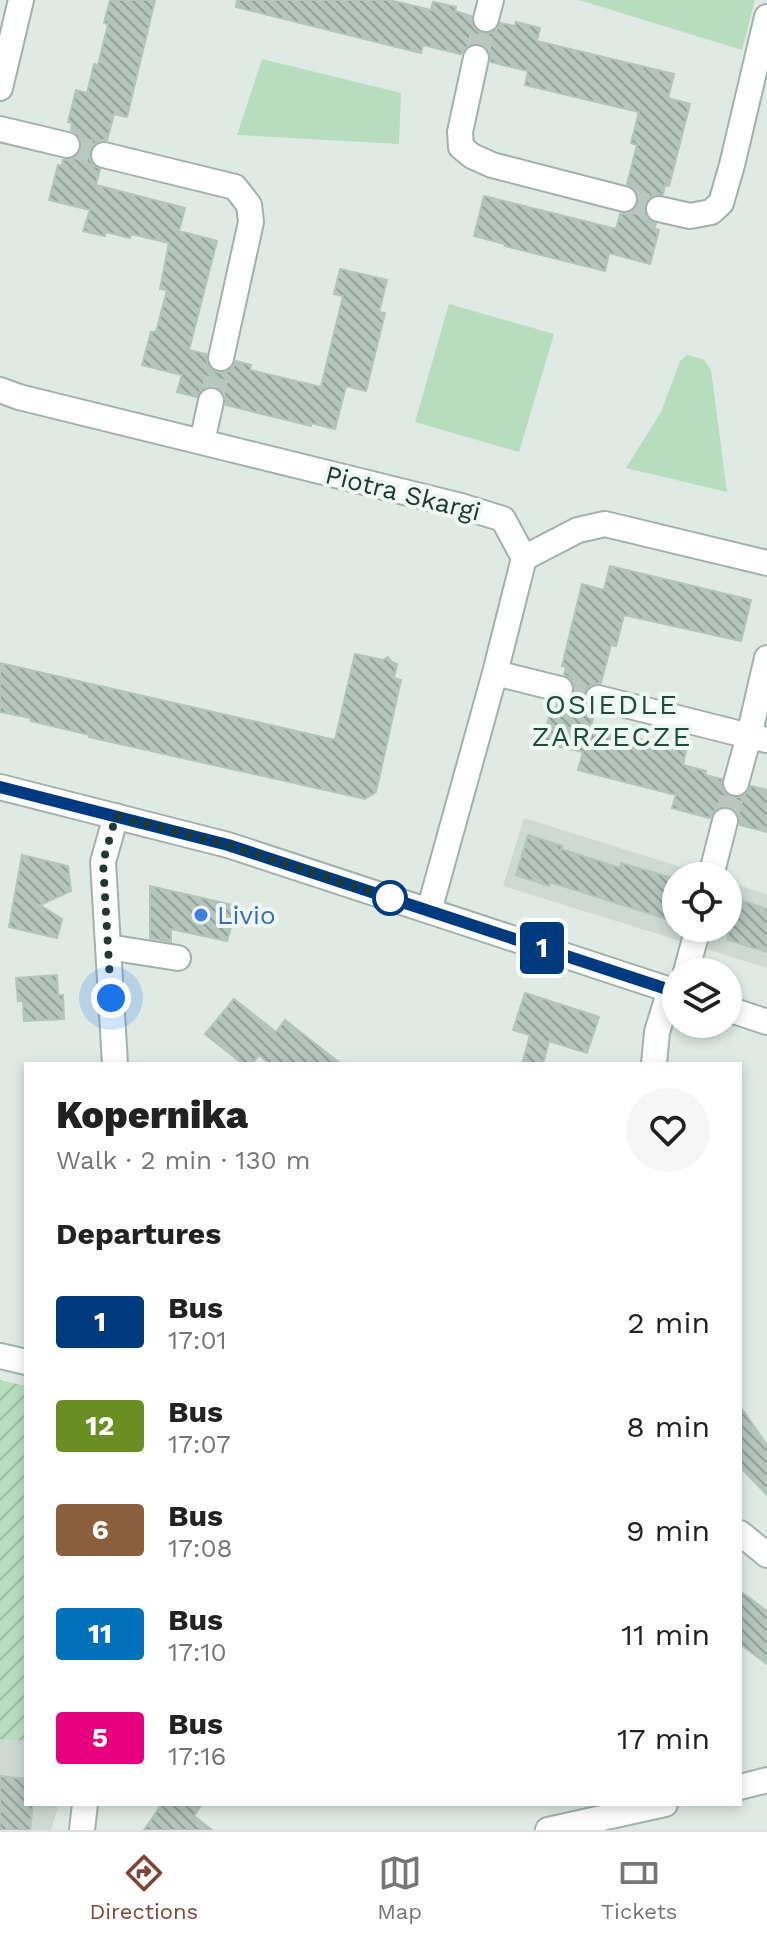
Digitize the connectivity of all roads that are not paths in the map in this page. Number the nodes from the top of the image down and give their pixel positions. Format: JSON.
{"nodes":[{"id":1,"x":21,"y":0,"type":"edge"},
{"id":2,"x":767,"y":17,"type":"edge"},
{"id":3,"x":764,"y":42,"type":"edge"},
{"id":4,"x":476,"y":58,"type":"tunnel mouth"},
{"id":5,"x":0,"y":88,"type":"edge"},
{"id":6,"x":0,"y":129,"type":"edge"},
{"id":7,"x":67,"y":145,"type":"tunnel mouth"},
{"id":8,"x":104,"y":155,"type":"tunnel mouth"},
{"id":9,"x":624,"y":199,"type":"tunnel mouth"},
{"id":10,"x":659,"y":209,"type":"tunnel mouth"},
{"id":11,"x":221,"y":358,"type":"tunnel mouth"},
{"id":12,"x":0,"y":390,"type":"edge"},
{"id":13,"x":211,"y":401,"type":"tunnel mouth"},
{"id":14,"x":202,"y":442,"type":"junction"},
{"id":15,"x":524,"y":558,"type":"junction"},
{"id":16,"x":767,"y":563,"type":"edge"},
{"id":17,"x":767,"y":658,"type":"edge"},
{"id":18,"x":495,"y":673,"type":"junction"},
{"id":19,"x":560,"y":689,"type":"tunnel mouth"},
{"id":20,"x":598,"y":698,"type":"tunnel mouth"},
{"id":21,"x":758,"y":738,"type":"edge"},
{"id":22,"x":736,"y":783,"type":"tunnel mouth"},
{"id":23,"x":0,"y":787,"type":"edge"},
{"id":24,"x":116,"y":816,"type":"junction"},
{"id":25,"x":725,"y":821,"type":"tunnel mouth"},
{"id":26,"x":715,"y":862,"type":"edge"},
{"id":27,"x":429,"y":911,"type":"junction"},
{"id":28,"x":108,"y":947,"type":"junction"},
{"id":29,"x":178,"y":958,"type":"dead end"},
{"id":30,"x":662,"y":987,"type":"edge"},
{"id":31,"x":742,"y":1014,"type":"edge"},
{"id":32,"x":662,"y":1019,"type":"edge"},
{"id":33,"x":767,"y":1022,"type":"edge"},
{"id":34,"x":115,"y":1062,"type":"edge"},
{"id":35,"x":654,"y":1062,"type":"edge"},
{"id":36,"x":0,"y":1356,"type":"edge"},
{"id":37,"x":24,"y":1362,"type":"edge"},
{"id":38,"x":742,"y":1535,"type":"edge"},
{"id":39,"x":767,"y":1555,"type":"edge"},
{"id":40,"x":767,"y":1780,"type":"edge"},
{"id":41,"x":742,"y":1786,"type":"edge"},
{"id":42,"x":85,"y":1806,"type":"edge"},
{"id":43,"x":656,"y":1806,"type":"edge"},
{"id":44,"x":82,"y":1830,"type":"edge"},
{"id":45,"x":548,"y":1830,"type":"edge"}],
"edges":[{"from":1,"to":5,"type":"street"},
{"from":2,"to":3,"type":"street"},
{"from":3,"to":10,"type":"street"},
{"from":4,"to":9,"type":"street"},
{"from":6,"to":7,"type":"street"},
{"from":8,"to":11,"type":"street"},
{"from":12,"to":14,"type":"street","name":"Piotra Skargi"},
{"from":13,"to":14,"type":"street"},
{"from":14,"to":15,"type":"street","name":"Piotra Skargi"},
{"from":15,"to":16,"type":"street"},
{"from":15,"to":18,"type":"street"},
{"from":17,"to":21,"type":"street"},
{"from":18,"to":19,"type":"street"},
{"from":18,"to":27,"type":"street"},
{"from":20,"to":21,"type":"street"},
{"from":21,"to":22,"type":"street"},
{"from":23,"to":24,"type":"street"},
{"from":24,"to":27,"type":"street"},
{"from":24,"to":28,"type":"street"},
{"from":25,"to":26,"type":"street"},
{"from":27,"to":30,"type":"street"},
{"from":28,"to":29,"type":"street"},
{"from":28,"to":34,"type":"street"},
{"from":31,"to":33,"type":"street"},
{"from":32,"to":35,"type":"street"},
{"from":36,"to":37,"type":"street"},
{"from":38,"to":39,"type":"street"},
{"from":40,"to":41,"type":"street"},
{"from":42,"to":44,"type":"street"},
{"from":43,"to":45,"type":"street"}]}
